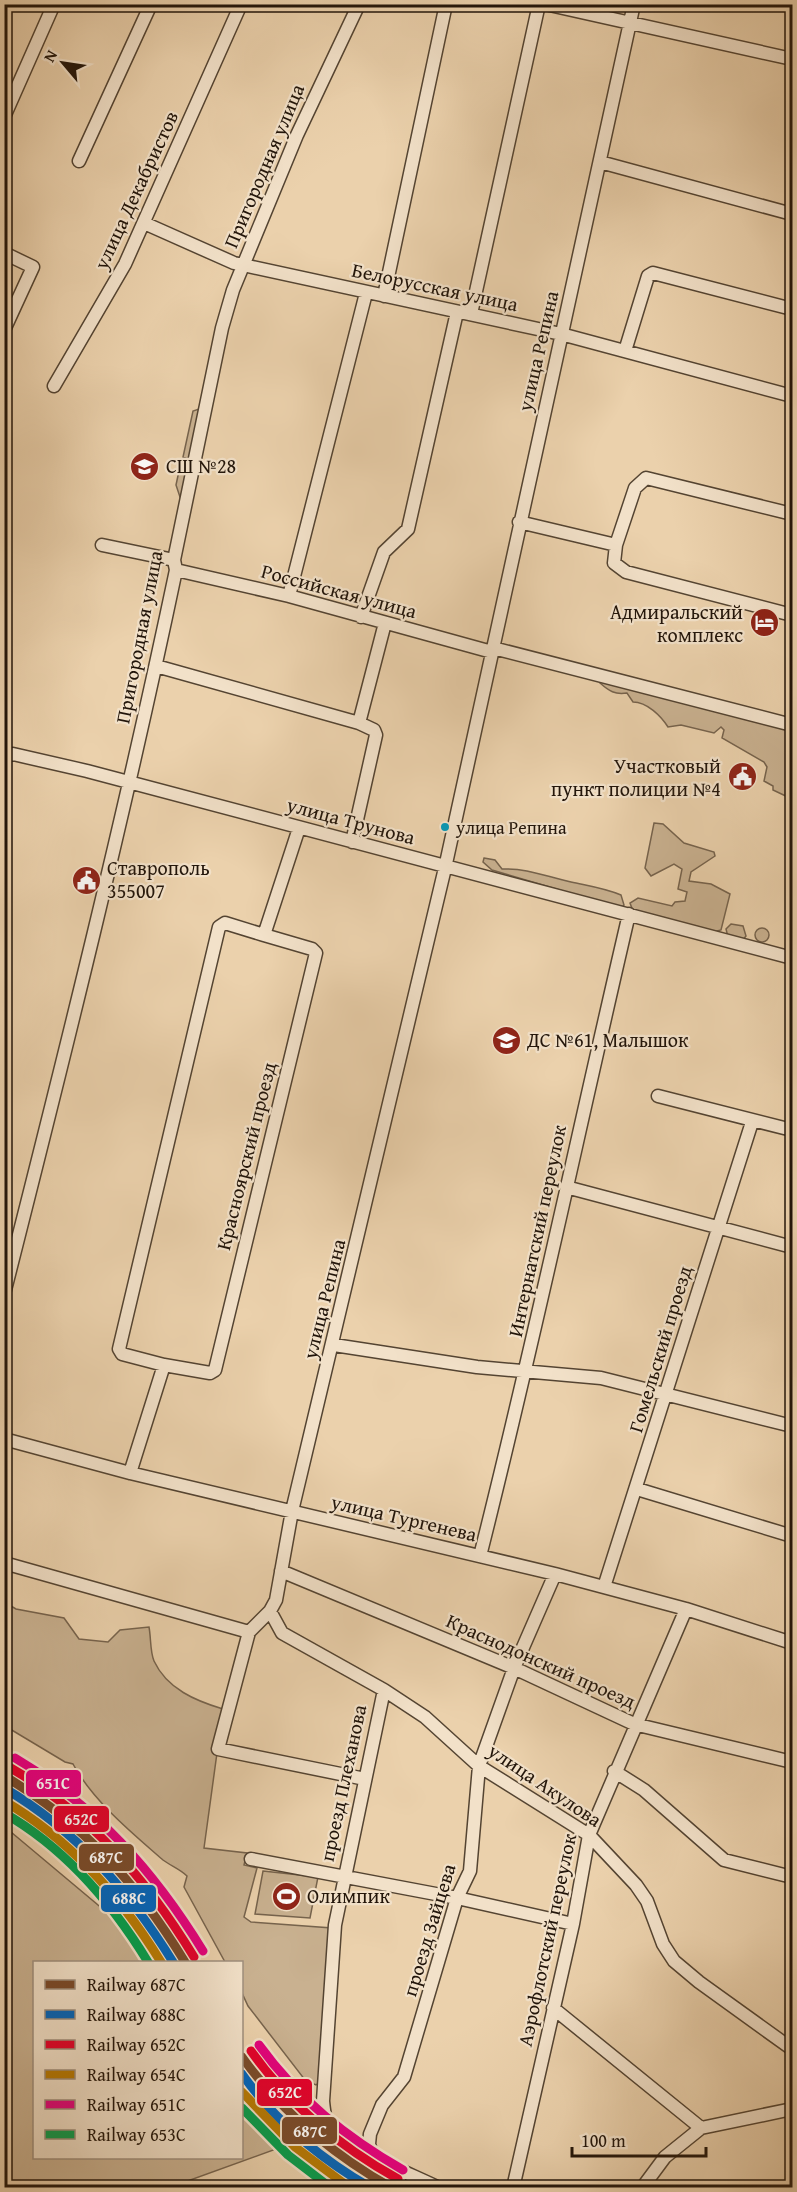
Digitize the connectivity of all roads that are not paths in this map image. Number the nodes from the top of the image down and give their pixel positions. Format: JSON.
{"nodes":[{"id":1,"x":54,"y":4,"type":"edge"},
{"id":2,"x":151,"y":4,"type":"edge"},
{"id":3,"x":241,"y":4,"type":"edge"},
{"id":4,"x":358,"y":4,"type":"edge"},
{"id":5,"x":446,"y":4,"type":"edge"},
{"id":6,"x":539,"y":4,"type":"edge"},
{"id":7,"x":545,"y":4,"type":"edge"},
{"id":8,"x":634,"y":4,"type":"edge"},
{"id":9,"x":629,"y":25,"type":"junction"},
{"id":10,"x":792,"y":60,"type":"edge"},
{"id":11,"x":4,"y":117,"type":"edge"},
{"id":12,"x":79,"y":161,"type":"dead end"},
{"id":13,"x":600,"y":162,"type":"junction"},
{"id":14,"x":792,"y":214,"type":"edge"},
{"id":15,"x":144,"y":223,"type":"junction"},
{"id":16,"x":4,"y":253,"type":"edge"},
{"id":17,"x":243,"y":264,"type":"junction"},
{"id":18,"x":366,"y":292,"type":"junction"},
{"id":19,"x":384,"y":296,"type":"junction"},
{"id":20,"x":792,"y":309,"type":"edge"},
{"id":21,"x":458,"y":312,"type":"junction"},
{"id":22,"x":471,"y":314,"type":"junction"},
{"id":23,"x":4,"y":330,"type":"edge"},
{"id":24,"x":561,"y":334,"type":"junction"},
{"id":25,"x":625,"y":351,"type":"junction"},
{"id":26,"x":54,"y":386,"type":"dead end"},
{"id":27,"x":792,"y":396,"type":"edge"},
{"id":28,"x":792,"y":514,"type":"edge"},
{"id":29,"x":519,"y":522,"type":"junction"},
{"id":30,"x":102,"y":545,"type":"dead end"},
{"id":31,"x":616,"y":545,"type":"junction"},
{"id":32,"x":175,"y":565,"type":"junction"},
{"id":33,"x":289,"y":596,"type":"junction"},
{"id":34,"x":792,"y":615,"type":"edge"},
{"id":35,"x":361,"y":616,"type":"junction"},
{"id":36,"x":385,"y":623,"type":"junction"},
{"id":37,"x":493,"y":650,"type":"junction"},
{"id":38,"x":156,"y":666,"type":"junction"},
{"id":39,"x":359,"y":723,"type":"junction"},
{"id":40,"x":792,"y":725,"type":"edge"},
{"id":41,"x":4,"y":756,"type":"edge"},
{"id":42,"x":128,"y":782,"type":"junction"},
{"id":43,"x":299,"y":828,"type":"junction"},
{"id":44,"x":352,"y":842,"type":"junction"},
{"id":45,"x":445,"y":868,"type":"junction"},
{"id":46,"x":629,"y":914,"type":"junction"},
{"id":47,"x":264,"y":935,"type":"junction"},
{"id":48,"x":792,"y":958,"type":"edge"},
{"id":49,"x":658,"y":1096,"type":"dead end"},
{"id":50,"x":752,"y":1122,"type":"junction"},
{"id":51,"x":792,"y":1130,"type":"edge"},
{"id":52,"x":566,"y":1187,"type":"junction"},
{"id":53,"x":717,"y":1228,"type":"junction"},
{"id":54,"x":792,"y":1247,"type":"edge"},
{"id":55,"x":4,"y":1294,"type":"edge"},
{"id":56,"x":334,"y":1345,"type":"junction"},
{"id":57,"x":164,"y":1365,"type":"junction"},
{"id":58,"x":527,"y":1370,"type":"junction"},
{"id":59,"x":667,"y":1393,"type":"junction"},
{"id":60,"x":792,"y":1426,"type":"edge"},
{"id":61,"x":4,"y":1440,"type":"edge"},
{"id":62,"x":130,"y":1473,"type":"junction"},
{"id":63,"x":637,"y":1489,"type":"junction"},
{"id":64,"x":292,"y":1511,"type":"junction"},
{"id":65,"x":792,"y":1536,"type":"edge"},
{"id":66,"x":480,"y":1556,"type":"junction"},
{"id":67,"x":4,"y":1563,"type":"edge"},
{"id":68,"x":281,"y":1570,"type":"junction"},
{"id":69,"x":555,"y":1574,"type":"junction"},
{"id":70,"x":604,"y":1587,"type":"junction"},
{"id":71,"x":686,"y":1609,"type":"junction"},
{"id":72,"x":270,"y":1611,"type":"junction"},
{"id":73,"x":249,"y":1632,"type":"junction"},
{"id":74,"x":792,"y":1643,"type":"edge"},
{"id":75,"x":514,"y":1668,"type":"junction"},
{"id":76,"x":384,"y":1689,"type":"junction"},
{"id":77,"x":634,"y":1724,"type":"junction"},
{"id":78,"x":792,"y":1762,"type":"edge"},
{"id":79,"x":479,"y":1766,"type":"junction"},
{"id":80,"x":614,"y":1772,"type":"junction"},
{"id":81,"x":364,"y":1779,"type":"junction"},
{"id":82,"x":589,"y":1835,"type":"junction"},
{"id":83,"x":250,"y":1859,"type":"dead end"},
{"id":84,"x":343,"y":1875,"type":"junction"},
{"id":85,"x":792,"y":1877,"type":"edge"},
{"id":86,"x":458,"y":1898,"type":"junction"},
{"id":87,"x":573,"y":1924,"type":"junction"},
{"id":88,"x":553,"y":2008,"type":"junction"},
{"id":89,"x":792,"y":2049,"type":"edge"},
{"id":90,"x":792,"y":2109,"type":"edge"},
{"id":91,"x":701,"y":2128,"type":"junction"},
{"id":92,"x":372,"y":2156,"type":"junction"},
{"id":93,"x":333,"y":2187,"type":"edge"},
{"id":94,"x":439,"y":2187,"type":"edge"},
{"id":95,"x":513,"y":2187,"type":"edge"},
{"id":96,"x":642,"y":2187,"type":"edge"}],
"edges":[{"from":1,"to":11,"type":"street"},
{"from":2,"to":12,"type":"street"},
{"from":3,"to":15,"type":"street","name":"улица Декабристов"},
{"from":4,"to":17,"type":"street","name":"Пригородная улица"},
{"from":5,"to":19,"type":"street"},
{"from":6,"to":22,"type":"street"},
{"from":7,"to":9,"type":"street"},
{"from":8,"to":9,"type":"street","name":"улица Репина"},
{"from":9,"to":10,"type":"street"},
{"from":9,"to":13,"type":"street","name":"улица Репина"},
{"from":13,"to":14,"type":"street"},
{"from":13,"to":24,"type":"street","name":"улица Репина"},
{"from":15,"to":17,"type":"street","name":"Белорусская улица"},
{"from":15,"to":26,"type":"street","name":"улица Декабристов"},
{"from":16,"to":23,"type":"street"},
{"from":17,"to":18,"type":"street","name":"Белорусская улица"},
{"from":17,"to":32,"type":"street","name":"Пригородная улица"},
{"from":18,"to":19,"type":"street","name":"Белорусская улица"},
{"from":18,"to":33,"type":"street"},
{"from":19,"to":21,"type":"street","name":"Белорусская улица"},
{"from":20,"to":25,"type":"street"},
{"from":21,"to":22,"type":"street","name":"Белорусская улица"},
{"from":21,"to":35,"type":"street"},
{"from":22,"to":24,"type":"street","name":"Белорусская улица"},
{"from":24,"to":25,"type":"street","name":"Белорусская улица"},
{"from":24,"to":29,"type":"street","name":"улица Репина"},
{"from":25,"to":27,"type":"street","name":"Белорусская улица"},
{"from":28,"to":31,"type":"street"},
{"from":29,"to":31,"type":"street"},
{"from":29,"to":37,"type":"street","name":"улица Репина"},
{"from":30,"to":32,"type":"street","name":"Российская улица"},
{"from":31,"to":34,"type":"street"},
{"from":32,"to":33,"type":"street","name":"Российская улица"},
{"from":32,"to":38,"type":"street","name":"Пригородная улица"},
{"from":33,"to":35,"type":"street","name":"Российская улица"},
{"from":35,"to":36,"type":"street","name":"Российская улица"},
{"from":36,"to":37,"type":"street","name":"Российская улица"},
{"from":36,"to":39,"type":"street"},
{"from":37,"to":40,"type":"street","name":"Российская улица"},
{"from":37,"to":45,"type":"street","name":"улица Репина"},
{"from":38,"to":39,"type":"street"},
{"from":38,"to":42,"type":"street","name":"Пригородная улица"},
{"from":39,"to":44,"type":"street"},
{"from":41,"to":42,"type":"street","name":"улица Трунова"},
{"from":42,"to":43,"type":"street","name":"улица Трунова"},
{"from":42,"to":55,"type":"street","name":"Пригородная улица"},
{"from":43,"to":44,"type":"street","name":"улица Трунова"},
{"from":43,"to":47,"type":"street"},
{"from":44,"to":45,"type":"street","name":"улица Трунова"},
{"from":45,"to":46,"type":"street","name":"улица Трунова"},
{"from":45,"to":56,"type":"street","name":"улица Репина"},
{"from":46,"to":48,"type":"street","name":"улица Трунова"},
{"from":46,"to":52,"type":"street","name":"Интернатский переулок"},
{"from":47,"to":57,"type":"street","name":"Красноярский проезд"},
{"from":47,"to":57,"type":"street","name":"Красноярский проезд"},
{"from":49,"to":50,"type":"street"},
{"from":50,"to":51,"type":"street"},
{"from":50,"to":53,"type":"street","name":"Гомельский проезд"},
{"from":52,"to":53,"type":"street"},
{"from":52,"to":58,"type":"street","name":"Интернатский переулок"},
{"from":53,"to":54,"type":"street"},
{"from":53,"to":59,"type":"street","name":"Гомельский проезд"},
{"from":56,"to":58,"type":"street"},
{"from":56,"to":64,"type":"street","name":"улица Репина"},
{"from":57,"to":62,"type":"street"},
{"from":58,"to":59,"type":"street"},
{"from":58,"to":66,"type":"street","name":"Интернатский переулок"},
{"from":59,"to":60,"type":"street"},
{"from":59,"to":63,"type":"street","name":"Гомельский проезд"},
{"from":61,"to":62,"type":"street","name":"улица Тургенева"},
{"from":62,"to":64,"type":"street","name":"улица Тургенева"},
{"from":63,"to":65,"type":"street"},
{"from":63,"to":70,"type":"street","name":"Гомельский проезд"},
{"from":64,"to":66,"type":"street","name":"улица Тургенева"},
{"from":64,"to":68,"type":"street","name":"улица Репина"},
{"from":66,"to":69,"type":"street","name":"улица Тургенева"},
{"from":67,"to":73,"type":"street"},
{"from":68,"to":72,"type":"street","name":"улица Репина"},
{"from":68,"to":75,"type":"street","name":"Краснодонский проезд"},
{"from":69,"to":70,"type":"street","name":"улица Тургенева"},
{"from":69,"to":75,"type":"street","name":"проезд Зайцева"},
{"from":70,"to":71,"type":"street","name":"улица Тургенева"},
{"from":71,"to":74,"type":"street","name":"улица Тургенева"},
{"from":71,"to":77,"type":"street","name":"Аэрофлотский переулок"},
{"from":72,"to":73,"type":"street","name":"улица Репина"},
{"from":72,"to":76,"type":"street","name":"улица Акулова"},
{"from":73,"to":81,"type":"street"},
{"from":75,"to":77,"type":"street","name":"Краснодонский проезд"},
{"from":75,"to":79,"type":"street","name":"проезд Зайцева"},
{"from":76,"to":79,"type":"street","name":"улица Акулова"},
{"from":76,"to":81,"type":"street","name":"проезд Плеханова"},
{"from":77,"to":78,"type":"street","name":"Краснодонский проезд"},
{"from":77,"to":80,"type":"street","name":"Аэрофлотский переулок"},
{"from":79,"to":82,"type":"street","name":"улица Акулова"},
{"from":79,"to":86,"type":"street","name":"проезд Зайцева"},
{"from":80,"to":82,"type":"street","name":"Аэрофлотский переулок"},
{"from":80,"to":85,"type":"street"},
{"from":81,"to":84,"type":"street","name":"проезд Плеханова"},
{"from":82,"to":87,"type":"street","name":"Аэрофлотский переулок"},
{"from":82,"to":89,"type":"street","name":"улица Акулова"},
{"from":83,"to":84,"type":"street"},
{"from":84,"to":86,"type":"street"},
{"from":84,"to":92,"type":"street","name":"проезд Плеханова"},
{"from":86,"to":87,"type":"street"},
{"from":86,"to":92,"type":"street","name":"проезд Зайцева"},
{"from":87,"to":88,"type":"street","name":"Аэрофлотский переулок"},
{"from":88,"to":91,"type":"street"},
{"from":88,"to":95,"type":"street","name":"Аэрофлотский переулок"},
{"from":90,"to":91,"type":"street"},
{"from":91,"to":96,"type":"street"},
{"from":92,"to":93,"type":"street","name":"проезд Зайцева"},
{"from":92,"to":94,"type":"street"}]}
